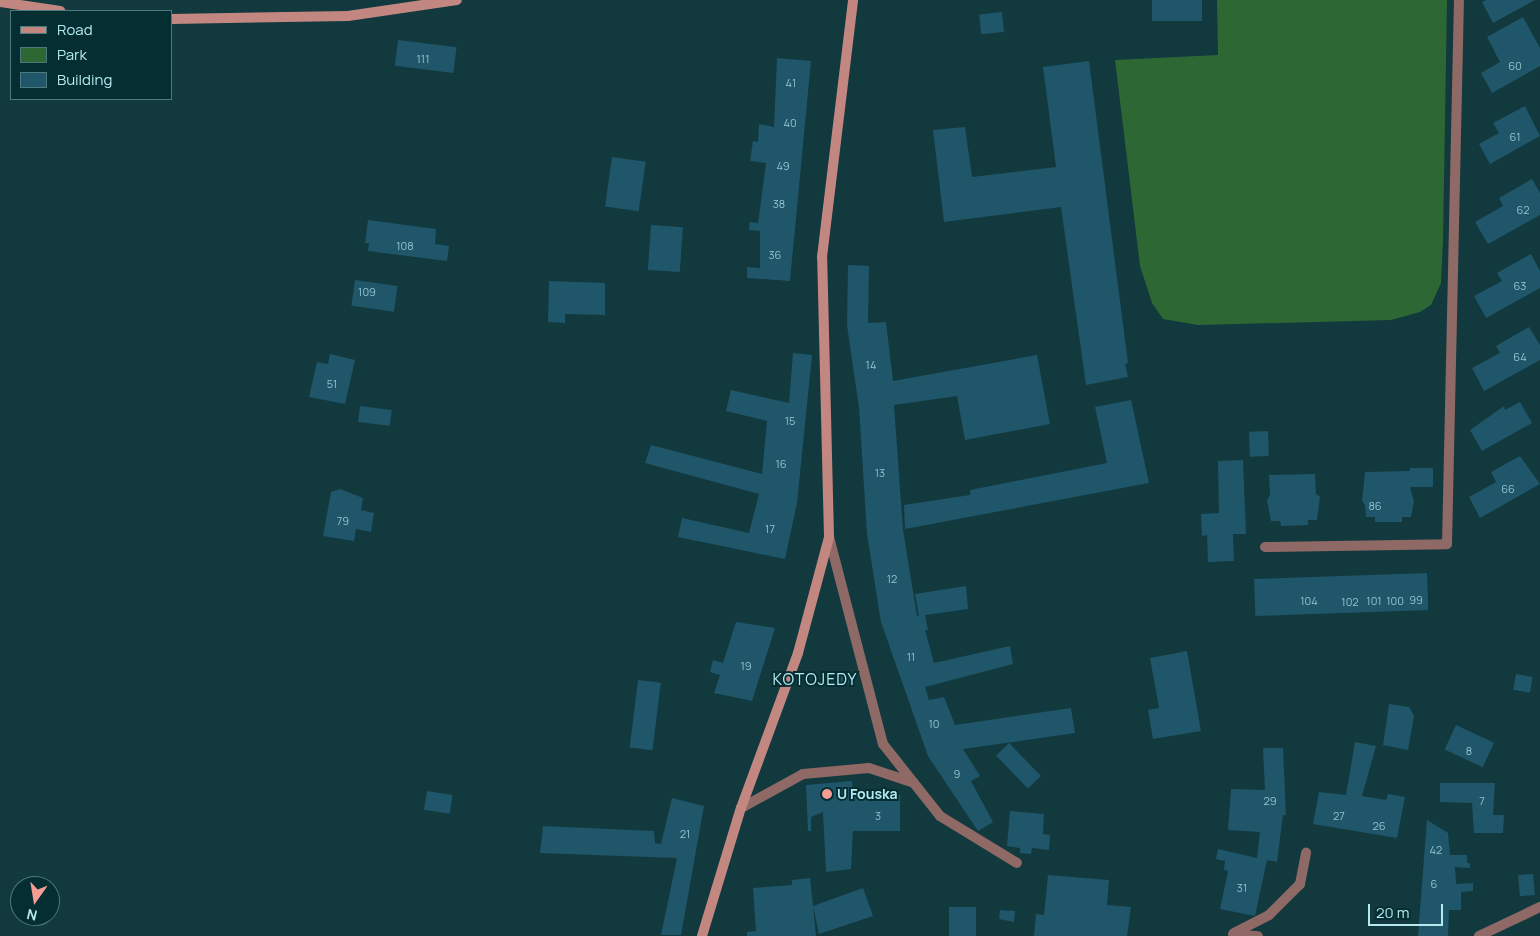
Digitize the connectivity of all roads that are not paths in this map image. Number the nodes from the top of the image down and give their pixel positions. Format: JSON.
{"nodes":[{"id":1,"x":457,"y":0,"type":"edge"},
{"id":2,"x":853,"y":0,"type":"edge"},
{"id":3,"x":1459,"y":0,"type":"edge"},
{"id":4,"x":0,"y":2,"type":"edge"},
{"id":5,"x":53,"y":10,"type":"edge"},
{"id":6,"x":172,"y":19,"type":"edge"},
{"id":7,"x":830,"y":537,"type":"junction"},
{"id":8,"x":1265,"y":547,"type":"dead end"},
{"id":9,"x":915,"y":784,"type":"junction"},
{"id":10,"x":741,"y":808,"type":"junction"},
{"id":11,"x":1306,"y":853,"type":"dead end"},
{"id":12,"x":1017,"y":863,"type":"dead end"},
{"id":13,"x":1540,"y":907,"type":"edge"},
{"id":14,"x":1232,"y":935,"type":"edge"},
{"id":15,"x":702,"y":936,"type":"edge"},
{"id":16,"x":1258,"y":936,"type":"edge"},
{"id":17,"x":1479,"y":936,"type":"edge"}],
"edges":[{"from":1,"to":6,"type":"main road"},
{"from":2,"to":7,"type":"main road"},
{"from":3,"to":8,"type":"street"},
{"from":4,"to":5,"type":"main road"},
{"from":7,"to":9,"type":"street"},
{"from":7,"to":10,"type":"main road"},
{"from":9,"to":10,"type":"street"},
{"from":9,"to":12,"type":"street"},
{"from":10,"to":15,"type":"main road"},
{"from":11,"to":14,"type":"street"},
{"from":13,"to":17,"type":"street"},
{"from":14,"to":16,"type":"street"}]}
